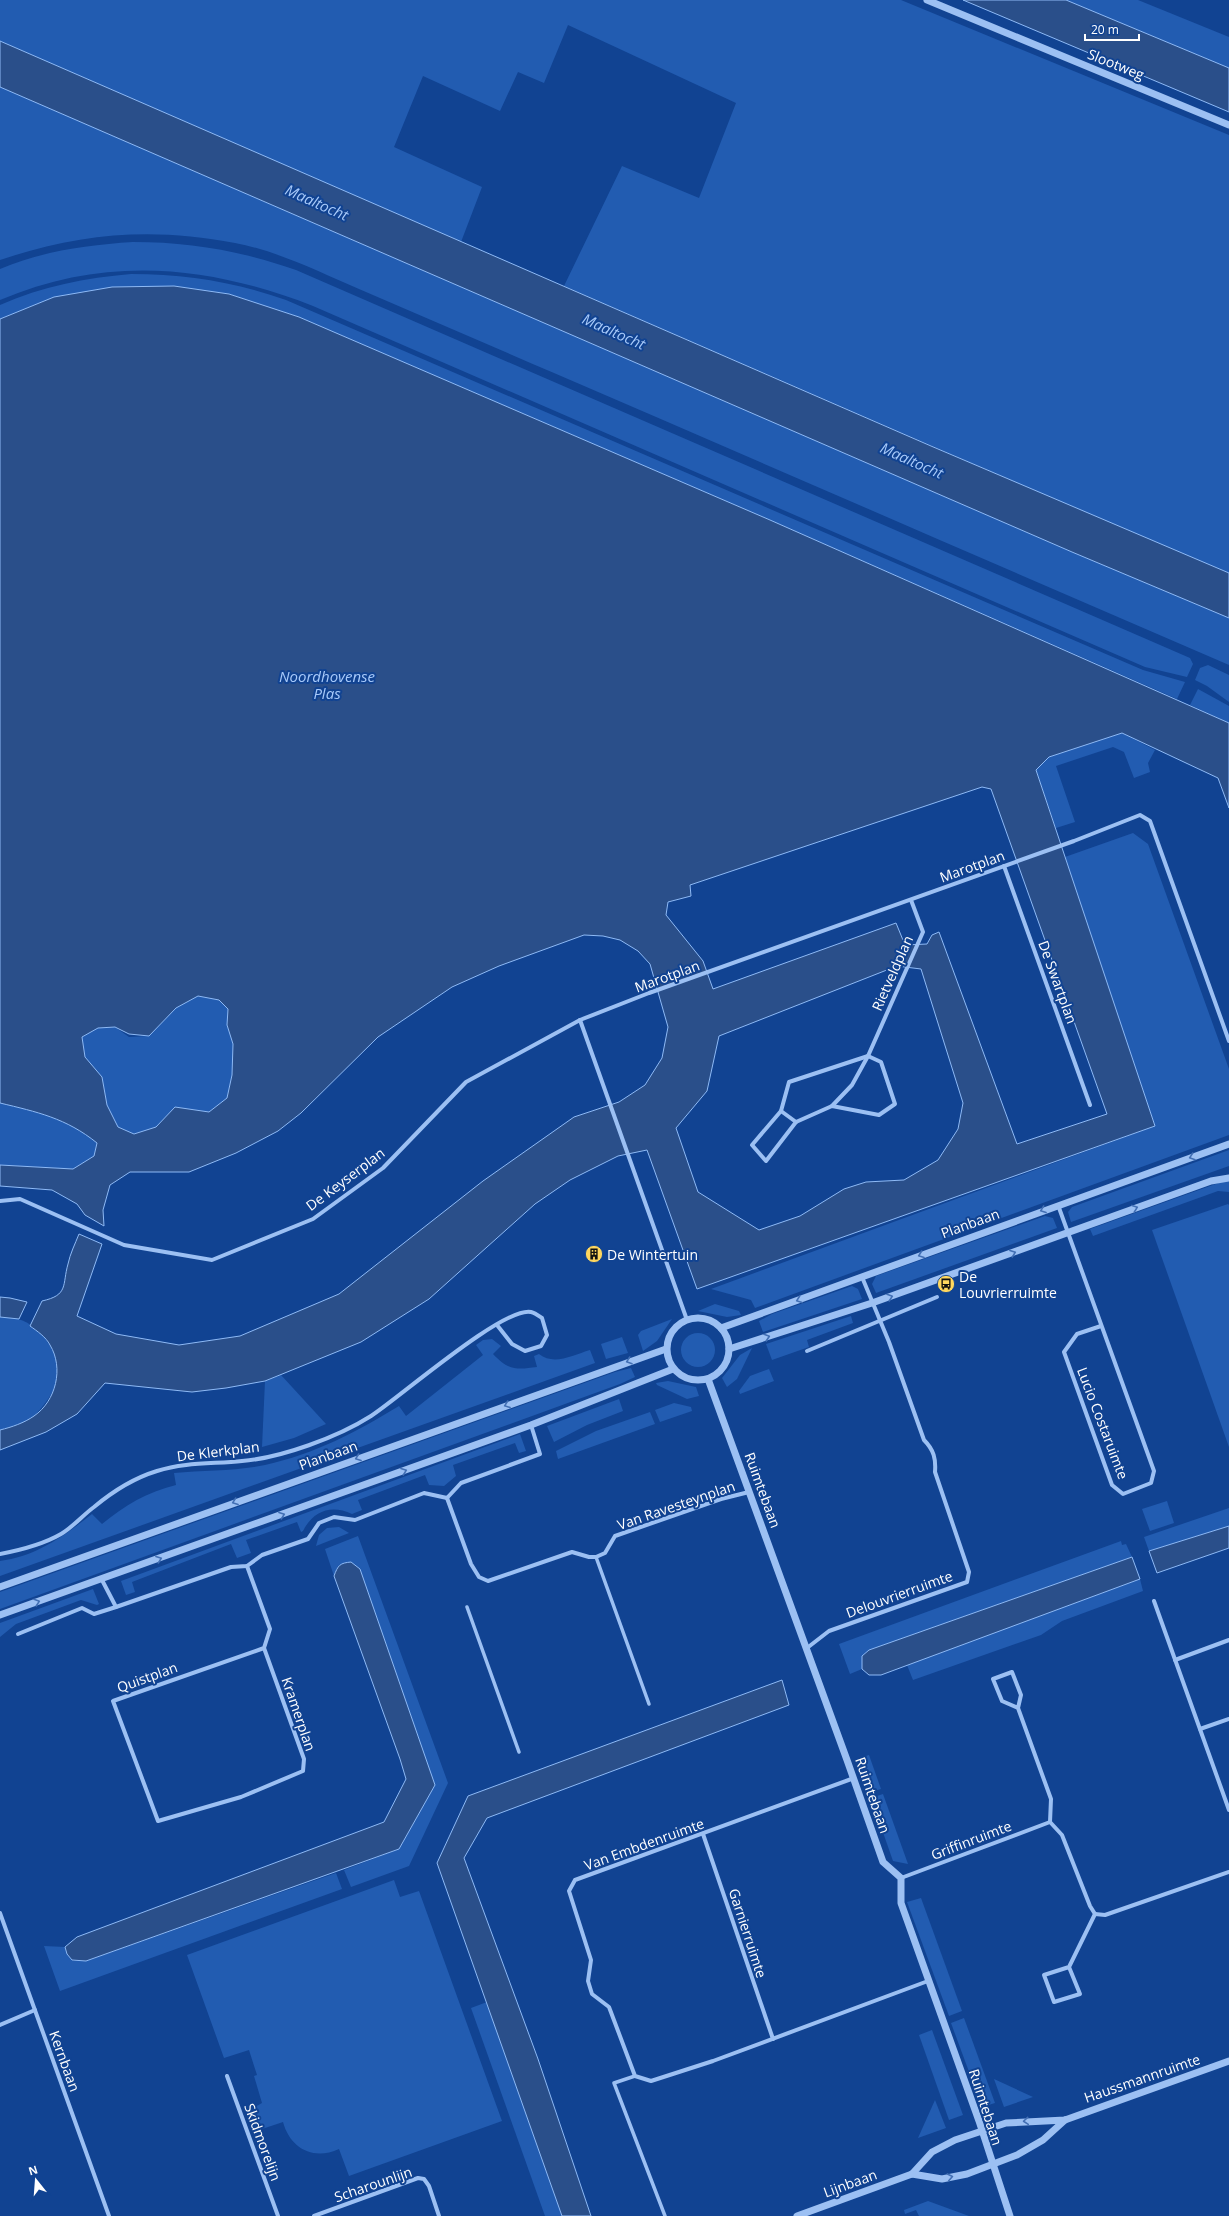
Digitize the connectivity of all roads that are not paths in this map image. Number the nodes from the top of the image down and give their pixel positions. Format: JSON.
{"nodes":[{"id":1,"x":927,"y":0,"type":"edge"},
{"id":2,"x":1229,"y":125,"type":"edge"},
{"id":3,"x":1004,"y":866,"type":"junction"},
{"id":4,"x":911,"y":900,"type":"junction"},
{"id":5,"x":580,"y":1020,"type":"junction"},
{"id":6,"x":1229,"y":1041,"type":"edge"},
{"id":7,"x":868,"y":1056,"type":"junction"},
{"id":8,"x":1090,"y":1105,"type":"dead end"},
{"id":9,"x":832,"y":1106,"type":"junction"},
{"id":10,"x":781,"y":1111,"type":"junction"},
{"id":11,"x":796,"y":1122,"type":"junction"},
{"id":12,"x":1229,"y":1144,"type":"edge"},
{"id":13,"x":1229,"y":1178,"type":"edge"},
{"id":14,"x":0,"y":1201,"type":"edge"},
{"id":15,"x":1058,"y":1204,"type":"junction"},
{"id":16,"x":1068,"y":1232,"type":"junction"},
{"id":17,"x":862,"y":1277,"type":"junction"},
{"id":18,"x":937,"y":1297,"type":"dead end"},
{"id":19,"x":872,"y":1303,"type":"junction"},
{"id":20,"x":687,"y":1320,"type":"junction"},
{"id":21,"x":879,"y":1322,"type":"junction"},
{"id":22,"x":497,"y":1326,"type":"junction"},
{"id":23,"x":1101,"y":1326,"type":"junction"},
{"id":24,"x":721,"y":1328,"type":"junction"},
{"id":25,"x":666,"y":1349,"type":"junction"},
{"id":26,"x":729,"y":1349,"type":"junction"},
{"id":27,"x":807,"y":1352,"type":"dead end"},
{"id":28,"x":673,"y":1369,"type":"junction"},
{"id":29,"x":708,"y":1379,"type":"junction"},
{"id":30,"x":531,"y":1425,"type":"junction"},
{"id":31,"x":749,"y":1492,"type":"junction"},
{"id":32,"x":447,"y":1498,"type":"junction"},
{"id":33,"x":0,"y":1554,"type":"edge"},
{"id":34,"x":596,"y":1557,"type":"junction"},
{"id":35,"x":247,"y":1566,"type":"junction"},
{"id":36,"x":102,"y":1580,"type":"junction"},
{"id":37,"x":0,"y":1587,"type":"edge"},
{"id":38,"x":1154,"y":1601,"type":"dead end"},
{"id":39,"x":116,"y":1607,"type":"junction"},
{"id":40,"x":467,"y":1607,"type":"dead end"},
{"id":41,"x":0,"y":1615,"type":"edge"},
{"id":42,"x":18,"y":1634,"type":"dead end"},
{"id":43,"x":1229,"y":1640,"type":"edge"},
{"id":44,"x":264,"y":1648,"type":"junction"},
{"id":45,"x":807,"y":1648,"type":"junction"},
{"id":46,"x":1175,"y":1660,"type":"junction"},
{"id":47,"x":649,"y":1704,"type":"dead end"},
{"id":48,"x":1018,"y":1708,"type":"junction"},
{"id":49,"x":1229,"y":1719,"type":"edge"},
{"id":50,"x":1200,"y":1729,"type":"junction"},
{"id":51,"x":519,"y":1752,"type":"dead end"},
{"id":52,"x":854,"y":1778,"type":"junction"},
{"id":53,"x":1227,"y":1797,"type":"edge"},
{"id":54,"x":1229,"y":1810,"type":"edge"},
{"id":55,"x":158,"y":1821,"type":"joint"},
{"id":56,"x":1050,"y":1822,"type":"junction"},
{"id":57,"x":703,"y":1834,"type":"junction"},
{"id":58,"x":1229,"y":1872,"type":"edge"},
{"id":59,"x":901,"y":1878,"type":"junction"},
{"id":60,"x":0,"y":1913,"type":"edge"},
{"id":61,"x":1095,"y":1914,"type":"junction"},
{"id":62,"x":1069,"y":1967,"type":"junction"},
{"id":63,"x":928,"y":1981,"type":"junction"},
{"id":64,"x":35,"y":2010,"type":"junction"},
{"id":65,"x":0,"y":2025,"type":"edge"},
{"id":66,"x":773,"y":2039,"type":"junction"},
{"id":67,"x":1229,"y":2061,"type":"edge"},
{"id":68,"x":227,"y":2076,"type":"dead end"},
{"id":69,"x":635,"y":2076,"type":"junction"},
{"id":70,"x":1065,"y":2120,"type":"junction"},
{"id":71,"x":981,"y":2131,"type":"junction"},
{"id":72,"x":992,"y":2164,"type":"junction"},
{"id":73,"x":912,"y":2174,"type":"junction"},
{"id":74,"x":109,"y":2216,"type":"edge"},
{"id":75,"x":278,"y":2216,"type":"edge"},
{"id":76,"x":314,"y":2216,"type":"edge"},
{"id":77,"x":439,"y":2216,"type":"edge"},
{"id":78,"x":665,"y":2216,"type":"edge"},
{"id":79,"x":796,"y":2216,"type":"edge"},
{"id":80,"x":1010,"y":2216,"type":"edge"}],
"edges":[{"from":1,"to":2,"type":"street","name":"Slootweg"},
{"from":3,"to":4,"type":"street","name":"Marotplan"},
{"from":3,"to":6,"type":"street","name":"Marotplan"},
{"from":3,"to":8,"type":"street","name":"De Swartplan"},
{"from":4,"to":5,"type":"street","name":"Marotplan"},
{"from":4,"to":7,"type":"street","name":"Rietveldplan"},
{"from":5,"to":14,"type":"street","name":"De Keyserplan"},
{"from":5,"to":20,"type":"street"},
{"from":7,"to":9,"type":"street","name":"Rietveldplan"},
{"from":7,"to":9,"type":"street"},
{"from":7,"to":10,"type":"street","name":"Rietveldplan"},
{"from":9,"to":11,"type":"street","name":"Rietveldplan"},
{"from":10,"to":11,"type":"street"},
{"from":10,"to":11,"type":"street","name":"Rietveldplan"},
{"from":12,"to":15,"type":"street","name":"Planbaan","one_way":true},
{"from":16,"to":13,"type":"street","one_way":true},
{"from":15,"to":16,"type":"street","name":"Lucio Costaruimte"},
{"from":15,"to":17,"type":"street","name":"Planbaan","one_way":true},
{"from":19,"to":16,"type":"street","one_way":true},
{"from":16,"to":23,"type":"street","name":"Lucio Costaruimte"},
{"from":17,"to":19,"type":"street","name":"Delouvrierruimte"},
{"from":17,"to":24,"type":"street","name":"Planbaan","one_way":true},
{"from":18,"to":21,"type":"street"},
{"from":19,"to":21,"type":"street","name":"Delouvrierruimte"},
{"from":26,"to":19,"type":"street","one_way":true},
{"from":20,"to":24,"type":"street"},
{"from":20,"to":25,"type":"street"},
{"from":21,"to":27,"type":"street"},
{"from":21,"to":45,"type":"street","name":"Delouvrierruimte"},
{"from":22,"to":22,"type":"street","name":"De Klerkplan"},
{"from":22,"to":33,"type":"street","name":"De Klerkplan"},
{"from":23,"to":23,"type":"street","name":"Lucio Costaruimte"},
{"from":24,"to":26,"type":"street"},
{"from":25,"to":28,"type":"street"},
{"from":25,"to":37,"type":"street","name":"Planbaan","one_way":true},
{"from":26,"to":29,"type":"street"},
{"from":28,"to":29,"type":"street"},
{"from":28,"to":30,"type":"street"},
{"from":29,"to":31,"type":"street","name":"Ruimtebaan"},
{"from":30,"to":32,"type":"street"},
{"from":36,"to":30,"type":"street","one_way":true},
{"from":31,"to":34,"type":"street","name":"Van Ravesteynplan"},
{"from":31,"to":45,"type":"street","name":"Ruimtebaan"},
{"from":32,"to":34,"type":"street"},
{"from":32,"to":35,"type":"street"},
{"from":34,"to":47,"type":"street"},
{"from":35,"to":39,"type":"street"},
{"from":35,"to":44,"type":"street"},
{"from":36,"to":39,"type":"street"},
{"from":41,"to":36,"type":"street","one_way":true},
{"from":38,"to":46,"type":"street"},
{"from":39,"to":42,"type":"street"},
{"from":40,"to":51,"type":"street"},
{"from":43,"to":46,"type":"street"},
{"from":44,"to":55,"type":"street","name":"Kramerplan"},
{"from":44,"to":55,"type":"street","name":"Quistplan"},
{"from":45,"to":52,"type":"street","name":"Ruimtebaan"},
{"from":46,"to":50,"type":"street"},
{"from":48,"to":48,"type":"street"},
{"from":48,"to":56,"type":"street"},
{"from":49,"to":50,"type":"street"},
{"from":50,"to":53,"type":"street"},
{"from":52,"to":57,"type":"street","name":"Van Embdenruimte"},
{"from":52,"to":59,"type":"street","name":"Ruimtebaan"},
{"from":53,"to":54,"type":"street"},
{"from":56,"to":59,"type":"street","name":"Griffinruimte"},
{"from":56,"to":61,"type":"street"},
{"from":57,"to":66,"type":"street","name":"Garnierruimte"},
{"from":57,"to":69,"type":"street","name":"Van Embdenruimte"},
{"from":58,"to":61,"type":"street"},
{"from":59,"to":63,"type":"street","name":"Ruimtebaan"},
{"from":60,"to":64,"type":"street","name":"Kernbaan"},
{"from":61,"to":62,"type":"street"},
{"from":62,"to":62,"type":"street"},
{"from":63,"to":66,"type":"street"},
{"from":63,"to":71,"type":"street","name":"Ruimtebaan"},
{"from":64,"to":65,"type":"street"},
{"from":64,"to":74,"type":"street","name":"Kernbaan"},
{"from":66,"to":69,"type":"street"},
{"from":67,"to":70,"type":"street","name":"Haussmannruimte"},
{"from":68,"to":75,"type":"street","name":"Skidmorelijn"},
{"from":69,"to":78,"type":"street"},
{"from":70,"to":71,"type":"street","name":"Lijnbaan","one_way":true},
{"from":70,"to":72,"type":"street","name":"Lijnbaan"},
{"from":71,"to":72,"type":"street","name":"Ruimtebaan"},
{"from":71,"to":73,"type":"street","name":"Lijnbaan"},
{"from":73,"to":72,"type":"street","name":"Lijnbaan","one_way":true},
{"from":72,"to":80,"type":"street","name":"Ruimtebaan"},
{"from":73,"to":79,"type":"street","name":"Lijnbaan"},
{"from":76,"to":77,"type":"street","name":"Scharounlijn"}]}
